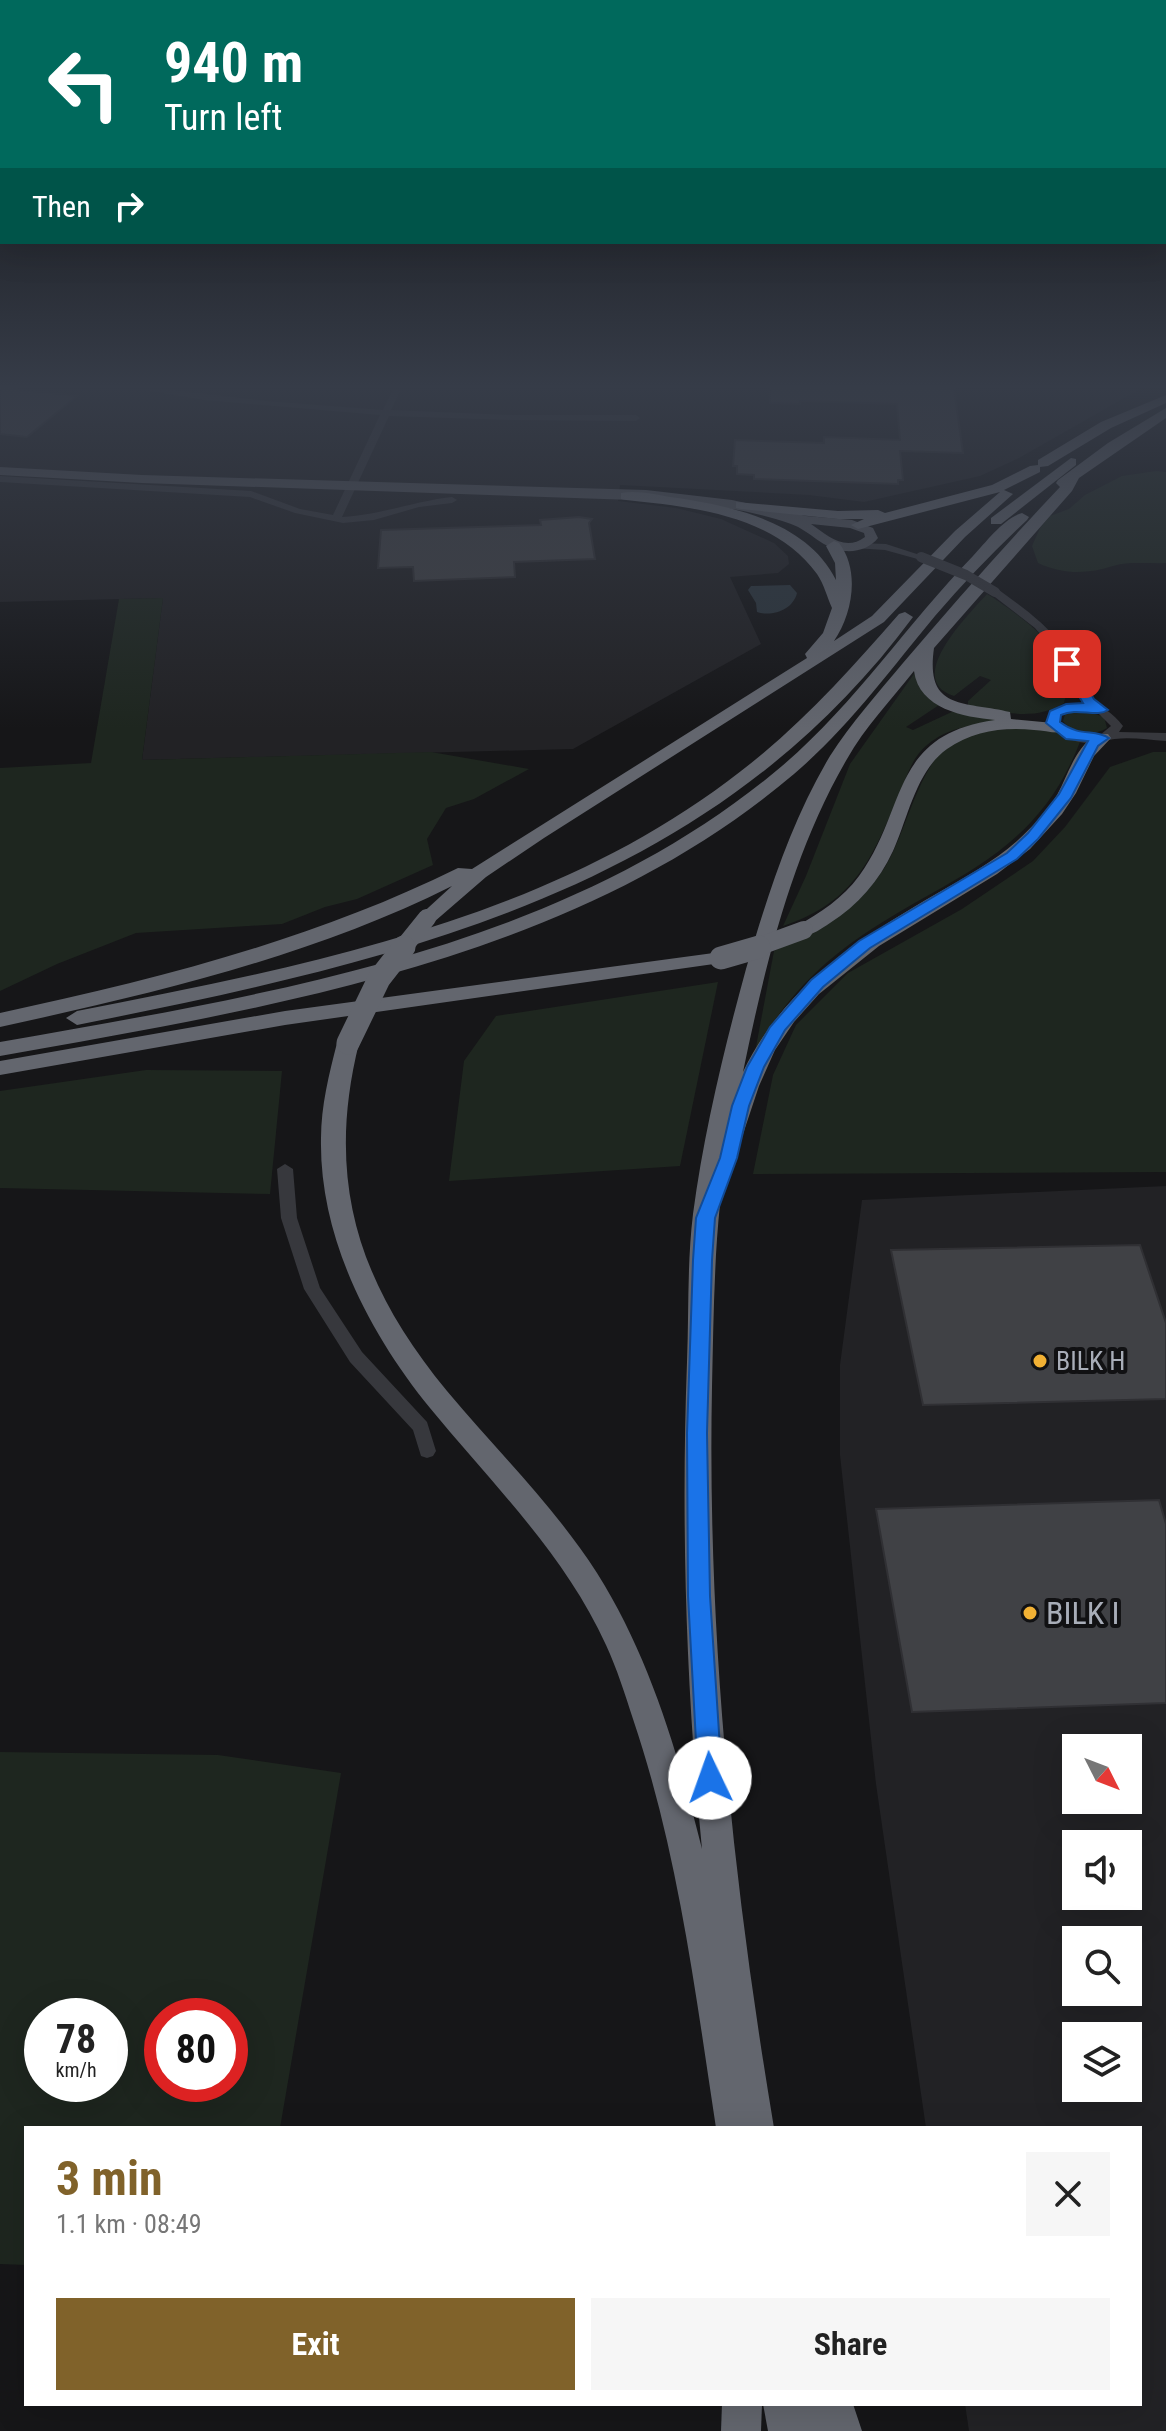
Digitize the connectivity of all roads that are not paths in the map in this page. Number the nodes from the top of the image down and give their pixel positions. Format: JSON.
{"nodes":[{"id":1,"x":274,"y":502,"type":"edge"},
{"id":2,"x":344,"y":502,"type":"edge"},
{"id":3,"x":431,"y":502,"type":"edge"},
{"id":4,"x":668,"y":502,"type":"edge"},
{"id":5,"x":691,"y":502,"type":"edge"},
{"id":6,"x":718,"y":502,"type":"edge"},
{"id":7,"x":941,"y":502,"type":"edge"},
{"id":8,"x":996,"y":502,"type":"edge"},
{"id":9,"x":1019,"y":502,"type":"edge"},
{"id":10,"x":1040,"y":502,"type":"edge"},
{"id":11,"x":1054,"y":502,"type":"edge"},
{"id":12,"x":741,"y":505,"type":"junction"},
{"id":13,"x":911,"y":510,"type":"junction"},
{"id":14,"x":336,"y":519,"type":"junction"},
{"id":15,"x":833,"y":524,"type":"junction"},
{"id":16,"x":858,"y":525,"type":"junction"},
{"id":17,"x":818,"y":533,"type":"junction"},
{"id":18,"x":872,"y":535,"type":"junction"},
{"id":19,"x":858,"y":546,"type":"junction"},
{"id":20,"x":838,"y":549,"type":"junction"},
{"id":21,"x":921,"y":557,"type":"junction"},
{"id":22,"x":839,"y":606,"type":"junction"},
{"id":23,"x":926,"y":646,"type":"junction"},
{"id":24,"x":784,"y":680,"type":"junction"},
{"id":25,"x":1075,"y":680,"type":"junction"},
{"id":26,"x":1101,"y":710,"type":"junction"},
{"id":27,"x":1060,"y":716,"type":"junction"},
{"id":28,"x":1109,"y":732,"type":"junction"},
{"id":29,"x":1166,"y":737,"type":"edge"},
{"id":30,"x":537,"y":834,"type":"junction"},
{"id":31,"x":0,"y":1020,"type":"edge"},
{"id":32,"x":0,"y":1033,"type":"edge"},
{"id":33,"x":0,"y":1049,"type":"edge"},
{"id":34,"x":0,"y":1068,"type":"edge"},
{"id":35,"x":285,"y":1169,"type":"dead end"},
{"id":36,"x":705,"y":1218,"type":"junction"},
{"id":37,"x":427,"y":1451,"type":"dead end"},
{"id":38,"x":734,"y":2126,"type":"edge"},
{"id":39,"x":756,"y":2126,"type":"edge"},
{"id":40,"x":742,"y":2406,"type":"edge"},
{"id":41,"x":783,"y":2406,"type":"edge"},
{"id":42,"x":807,"y":2406,"type":"edge"},
{"id":43,"x":834,"y":2406,"type":"edge"},
{"id":44,"x":741,"y":2431,"type":"edge"},
{"id":45,"x":788,"y":2431,"type":"edge"},
{"id":46,"x":812,"y":2431,"type":"edge"},
{"id":47,"x":842,"y":2431,"type":"edge"}],
"edges":[{"from":1,"to":14,"type":"street"},
{"from":2,"to":14,"type":"street"},
{"from":3,"to":14,"type":"street"},
{"from":4,"to":22,"type":"highway"},
{"from":5,"to":17,"type":"main road"},
{"from":6,"to":12,"type":"main road"},
{"from":7,"to":13,"type":"highway"},
{"from":8,"to":24,"type":"highway"},
{"from":9,"to":32,"type":"highway"},
{"from":10,"to":33,"type":"highway"},
{"from":11,"to":23,"type":"highway"},
{"from":12,"to":13,"type":"highway"},
{"from":12,"to":15,"type":"main road"},
{"from":13,"to":16,"type":"highway"},
{"from":15,"to":16,"type":"main road"},
{"from":15,"to":17,"type":"main road"},
{"from":16,"to":18,"type":"main road"},
{"from":17,"to":20,"type":"main road"},
{"from":18,"to":19,"type":"main road"},
{"from":18,"to":21,"type":"street"},
{"from":19,"to":20,"type":"main road"},
{"from":19,"to":21,"type":"street"},
{"from":20,"to":22,"type":"highway"},
{"from":21,"to":25,"type":"street","bridge":true},
{"from":22,"to":24,"type":"highway"},
{"from":23,"to":27,"type":"highway"},
{"from":23,"to":36,"type":"highway"},
{"from":24,"to":30,"type":"highway"},
{"from":25,"to":26,"type":"street"},
{"from":25,"to":27,"type":"street"},
{"from":26,"to":27,"type":"street"},
{"from":26,"to":28,"type":"street"},
{"from":27,"to":28,"type":"street"},
{"from":27,"to":34,"type":"highway","bridge":true},
{"from":28,"to":29,"type":"street"},
{"from":28,"to":36,"type":"highway"},
{"from":30,"to":31,"type":"highway"},
{"from":30,"to":38,"type":"highway","bridge":true},
{"from":35,"to":37,"type":"street"},
{"from":36,"to":39,"type":"highway"},
{"from":40,"to":44,"type":"highway"},
{"from":41,"to":45,"type":"highway"},
{"from":42,"to":46,"type":"highway"},
{"from":43,"to":47,"type":"highway"}]}
